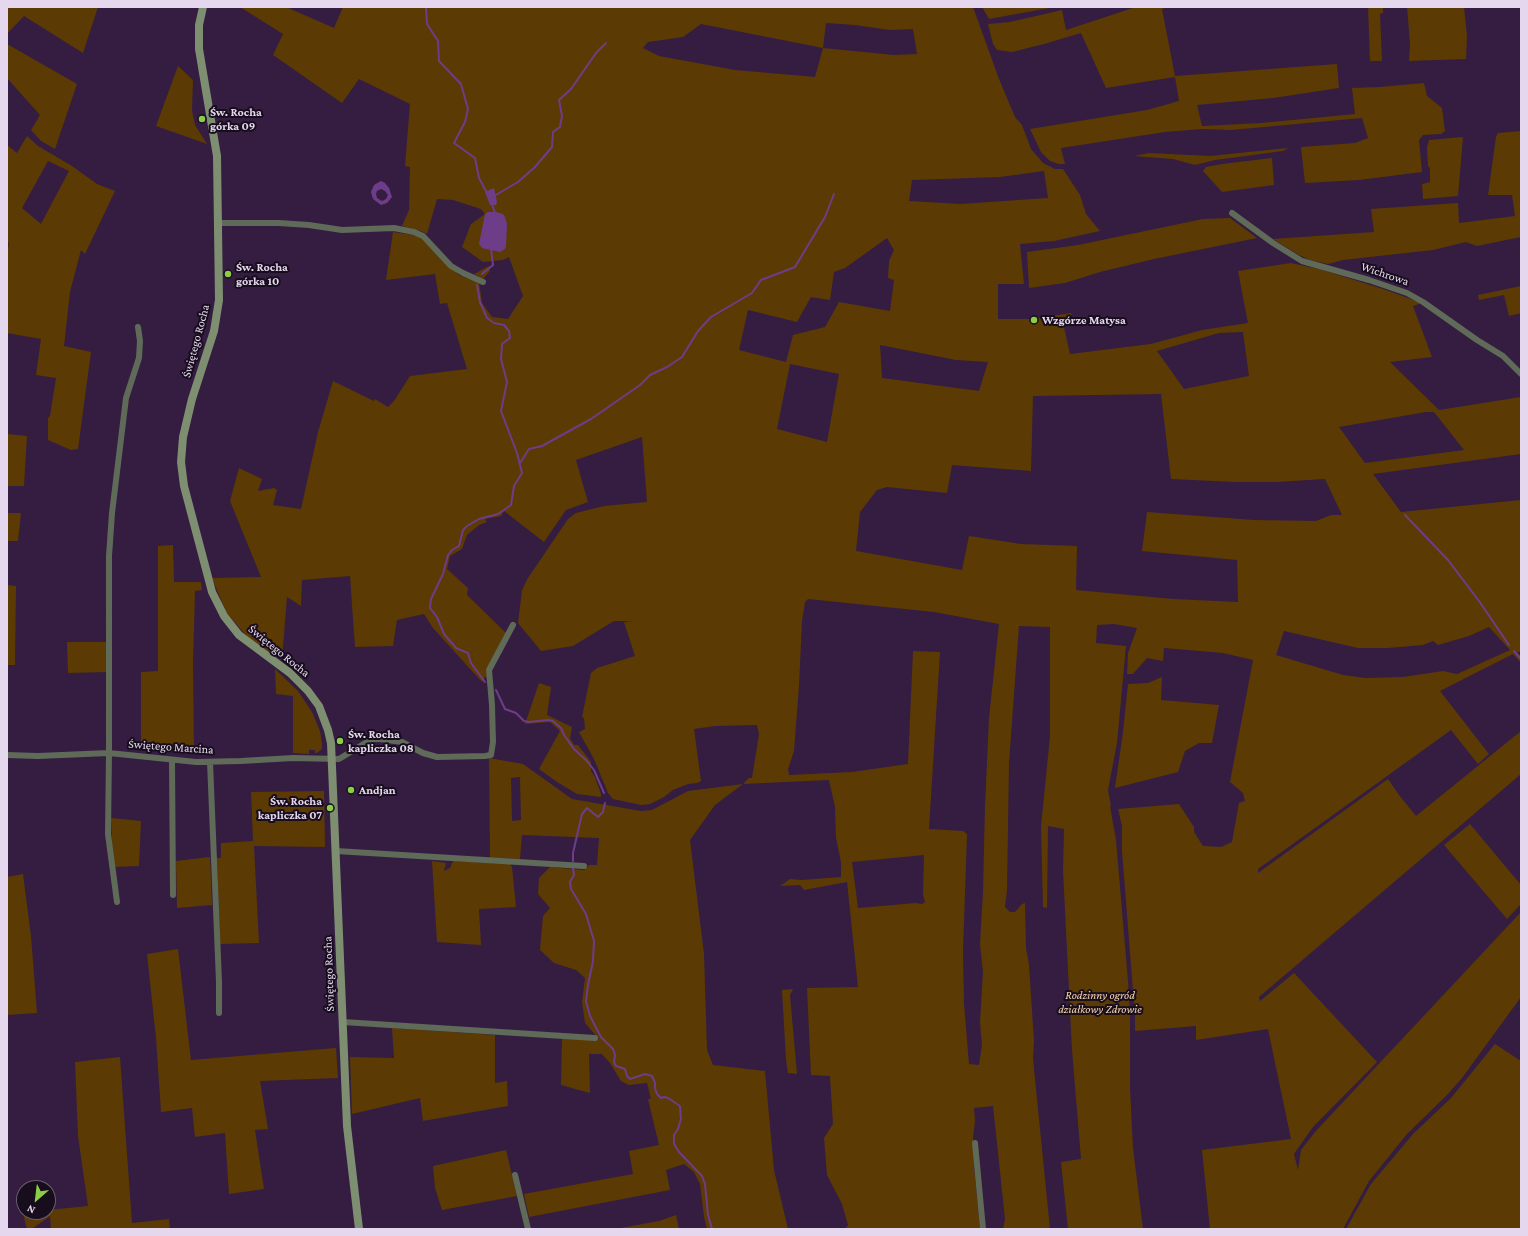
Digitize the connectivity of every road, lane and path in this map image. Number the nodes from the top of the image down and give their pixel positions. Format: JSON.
{"nodes":[{"id":1,"x":203,"y":7,"type":"edge"},
{"id":2,"x":1232,"y":213,"type":"dead end"},
{"id":3,"x":219,"y":223,"type":"junction"},
{"id":4,"x":484,"y":282,"type":"dead end"},
{"id":5,"x":138,"y":326,"type":"dead end"},
{"id":6,"x":1521,"y":374,"type":"edge"},
{"id":7,"x":513,"y":625,"type":"dead end"},
{"id":8,"x":109,"y":753,"type":"junction"},
{"id":9,"x":7,"y":755,"type":"edge"},
{"id":10,"x":332,"y":759,"type":"junction"},
{"id":11,"x":172,"y":760,"type":"junction"},
{"id":12,"x":210,"y":762,"type":"junction"},
{"id":13,"x":336,"y":851,"type":"junction"},
{"id":14,"x":584,"y":866,"type":"dead end"},
{"id":15,"x":173,"y":895,"type":"dead end"},
{"id":16,"x":117,"y":902,"type":"dead end"},
{"id":17,"x":219,"y":1013,"type":"dead end"},
{"id":18,"x":343,"y":1022,"type":"junction"},
{"id":19,"x":595,"y":1038,"type":"dead end"},
{"id":20,"x":975,"y":1143,"type":"dead end"},
{"id":21,"x":516,"y":1175,"type":"dead end"},
{"id":22,"x":359,"y":1229,"type":"edge"},
{"id":23,"x":528,"y":1229,"type":"edge"},
{"id":24,"x":983,"y":1229,"type":"edge"}],
"edges":[{"from":1,"to":3,"type":"street","name":"Świętego Rocha"},
{"from":2,"to":6,"type":"street","name":"Wichrowa"},
{"from":3,"to":4,"type":"street"},
{"from":3,"to":10,"type":"street","name":"Świętego Rocha"},
{"from":5,"to":8,"type":"street"},
{"from":7,"to":10,"type":"street"},
{"from":8,"to":9,"type":"street","name":"Świętego Marcina"},
{"from":8,"to":11,"type":"street","name":"Świętego Marcina"},
{"from":8,"to":16,"type":"street"},
{"from":10,"to":12,"type":"street","name":"Świętego Marcina"},
{"from":10,"to":13,"type":"street","name":"Świętego Rocha"},
{"from":11,"to":12,"type":"street","name":"Świętego Marcina"},
{"from":11,"to":15,"type":"street"},
{"from":12,"to":17,"type":"street"},
{"from":13,"to":14,"type":"street"},
{"from":13,"to":18,"type":"street","name":"Świętego Rocha"},
{"from":18,"to":19,"type":"street"},
{"from":18,"to":22,"type":"street","name":"Świętego Rocha"},
{"from":20,"to":24,"type":"street"},
{"from":21,"to":23,"type":"street"}]}
